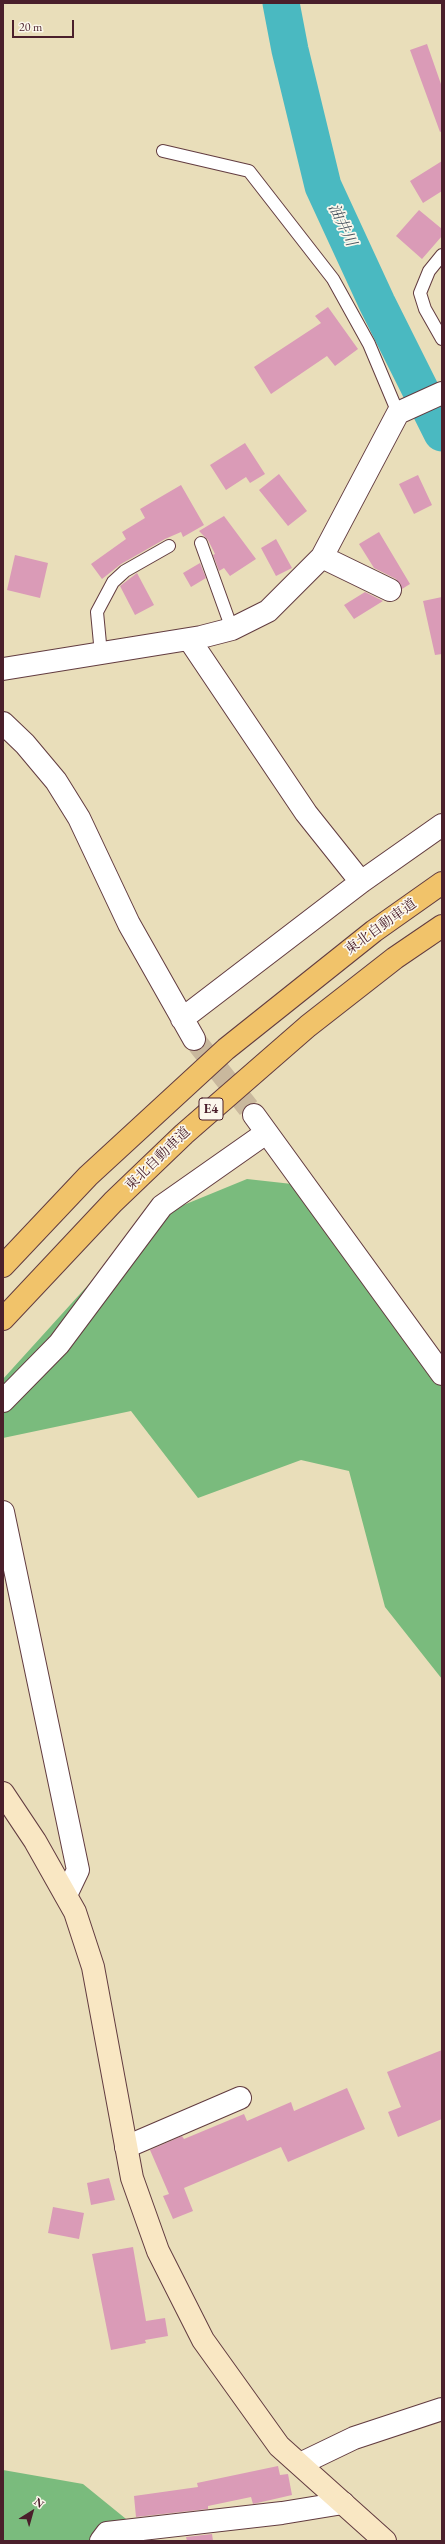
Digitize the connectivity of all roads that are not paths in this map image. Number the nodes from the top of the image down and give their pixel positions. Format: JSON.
{"nodes":[{"id":1,"x":163,"y":151,"type":"dead end"},
{"id":2,"x":442,"y":255,"type":"edge"},
{"id":3,"x":442,"y":339,"type":"edge"},
{"id":4,"x":442,"y":393,"type":"edge"},
{"id":5,"x":398,"y":413,"type":"junction"},
{"id":6,"x":201,"y":543,"type":"dead end"},
{"id":7,"x":169,"y":546,"type":"dead end"},
{"id":8,"x":322,"y":557,"type":"junction"},
{"id":9,"x":390,"y":590,"type":"dead end"},
{"id":10,"x":232,"y":629,"type":"junction"},
{"id":11,"x":189,"y":639,"type":"junction"},
{"id":12,"x":101,"y":654,"type":"junction"},
{"id":13,"x":3,"y":669,"type":"edge"},
{"id":14,"x":3,"y":723,"type":"edge"},
{"id":15,"x":442,"y":825,"type":"edge"},
{"id":16,"x":361,"y":882,"type":"junction"},
{"id":17,"x":442,"y":883,"type":"edge"},
{"id":18,"x":442,"y":926,"type":"edge"},
{"id":19,"x":182,"y":1019,"type":"junction"},
{"id":20,"x":194,"y":1039,"type":"tunnel mouth"},
{"id":21,"x":254,"y":1115,"type":"tunnel mouth"},
{"id":22,"x":266,"y":1133,"type":"junction"},
{"id":23,"x":3,"y":1266,"type":"edge"},
{"id":24,"x":3,"y":1319,"type":"edge"},
{"id":25,"x":442,"y":1374,"type":"edge"},
{"id":26,"x":3,"y":1401,"type":"edge"},
{"id":27,"x":3,"y":1512,"type":"edge"},
{"id":28,"x":3,"y":1793,"type":"edge"},
{"id":29,"x":66,"y":1895,"type":"junction"},
{"id":30,"x":240,"y":2098,"type":"dead end"},
{"id":31,"x":126,"y":2147,"type":"junction"},
{"id":32,"x":442,"y":2409,"type":"edge"},
{"id":33,"x":300,"y":2464,"type":"junction"},
{"id":34,"x":342,"y":2503,"type":"junction"},
{"id":35,"x":101,"y":2541,"type":"edge"},
{"id":36,"x":385,"y":2541,"type":"edge"}],
"edges":[{"from":1,"to":5,"type":"lane"},
{"from":2,"to":3,"type":"lane"},
{"from":4,"to":5,"type":"street"},
{"from":5,"to":8,"type":"street"},
{"from":6,"to":10,"type":"lane"},
{"from":7,"to":12,"type":"lane"},
{"from":8,"to":9,"type":"street"},
{"from":8,"to":10,"type":"street"},
{"from":10,"to":11,"type":"street"},
{"from":11,"to":12,"type":"street"},
{"from":11,"to":16,"type":"street"},
{"from":12,"to":13,"type":"street"},
{"from":14,"to":19,"type":"street"},
{"from":15,"to":16,"type":"street"},
{"from":16,"to":19,"type":"street"},
{"from":17,"to":23,"type":"highway","name":"東北自動車道","number":"E4"},
{"from":18,"to":24,"type":"highway","name":"東北自動車道","number":"E4"},
{"from":19,"to":20,"type":"street"},
{"from":21,"to":22,"type":"street"},
{"from":22,"to":25,"type":"street"},
{"from":22,"to":26,"type":"street"},
{"from":27,"to":29,"type":"street"},
{"from":28,"to":29,"type":"street"},
{"from":29,"to":31,"type":"street"},
{"from":30,"to":31,"type":"street"},
{"from":31,"to":33,"type":"street"},
{"from":32,"to":33,"type":"street"},
{"from":33,"to":34,"type":"street"},
{"from":34,"to":35,"type":"street"},
{"from":34,"to":36,"type":"street"}]}
